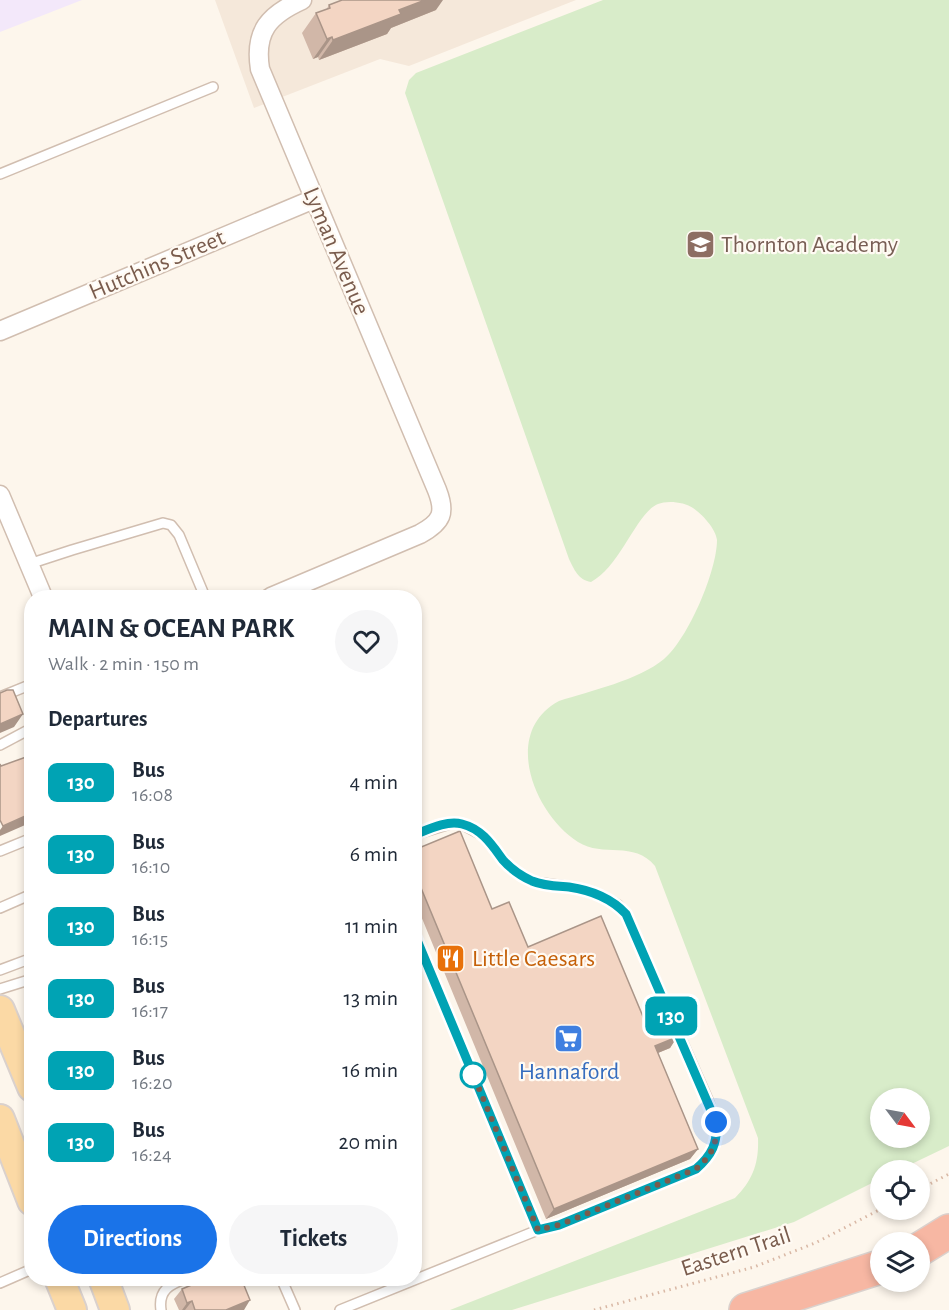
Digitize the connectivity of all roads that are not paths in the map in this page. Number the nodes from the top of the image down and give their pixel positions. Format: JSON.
{"nodes":[{"id":1,"x":302,"y":0,"type":"edge"},
{"id":2,"x":213,"y":87,"type":"dead end"},
{"id":3,"x":0,"y":174,"type":"edge"},
{"id":4,"x":315,"y":199,"type":"junction"},
{"id":5,"x":0,"y":331,"type":"edge"},
{"id":6,"x":0,"y":495,"type":"edge"},
{"id":7,"x":29,"y":564,"type":"junction"},
{"id":8,"x":40,"y":590,"type":"edge"},
{"id":9,"x":203,"y":590,"type":"edge"},
{"id":10,"x":288,"y":590,"type":"edge"},
{"id":11,"x":24,"y":687,"type":"edge"},
{"id":12,"x":0,"y":697,"type":"edge"},
{"id":13,"x":24,"y":732,"type":"edge"},
{"id":14,"x":0,"y":745,"type":"edge"},
{"id":15,"x":422,"y":833,"type":"edge"},
{"id":16,"x":24,"y":841,"type":"edge"},
{"id":17,"x":0,"y":851,"type":"edge"},
{"id":18,"x":24,"y":898,"type":"edge"},
{"id":19,"x":0,"y":908,"type":"edge"},
{"id":20,"x":422,"y":952,"type":"edge"},
{"id":21,"x":24,"y":961,"type":"edge"},
{"id":22,"x":0,"y":970,"type":"edge"},
{"id":23,"x":24,"y":982,"type":"edge"},
{"id":24,"x":0,"y":989,"type":"edge"},
{"id":25,"x":0,"y":1010,"type":"edge"},
{"id":26,"x":24,"y":1068,"type":"edge"},
{"id":27,"x":0,"y":1119,"type":"edge"},
{"id":28,"x":24,"y":1180,"type":"edge"},
{"id":29,"x":538,"y":1230,"type":"junction"},
{"id":30,"x":949,"y":1231,"type":"edge"},
{"id":31,"x":930,"y":1243,"type":"edge"},
{"id":32,"x":870,"y":1270,"type":"edge"},
{"id":33,"x":24,"y":1272,"type":"edge"},
{"id":34,"x":422,"y":1277,"type":"edge"},
{"id":35,"x":870,"y":1281,"type":"edge"},
{"id":36,"x":0,"y":1283,"type":"edge"},
{"id":37,"x":106,"y":1286,"type":"edge"},
{"id":38,"x":169,"y":1286,"type":"edge"},
{"id":39,"x":284,"y":1286,"type":"edge"},
{"id":40,"x":399,"y":1286,"type":"edge"},
{"id":41,"x":115,"y":1310,"type":"edge"},
{"id":42,"x":160,"y":1310,"type":"edge"},
{"id":43,"x":295,"y":1310,"type":"edge"},
{"id":44,"x":340,"y":1310,"type":"edge"},
{"id":45,"x":746,"y":1310,"type":"edge"},
{"id":46,"x":826,"y":1310,"type":"edge"}],
"edges":[{"from":1,"to":4,"type":"street","name":"Lyman Avenue"},
{"from":2,"to":3,"type":"lane"},
{"from":4,"to":5,"type":"street","name":"Hutchins Street"},
{"from":4,"to":10,"type":"street","name":"Lyman Avenue"},
{"from":6,"to":7,"type":"street"},
{"from":7,"to":8,"type":"street"},
{"from":7,"to":9,"type":"lane"},
{"from":11,"to":12,"type":"lane"},
{"from":13,"to":14,"type":"lane"},
{"from":15,"to":29,"type":"lane"},
{"from":16,"to":17,"type":"lane"},
{"from":18,"to":19,"type":"lane"},
{"from":20,"to":29,"type":"lane"},
{"from":21,"to":22,"type":"lane"},
{"from":23,"to":24,"type":"lane"},
{"from":25,"to":26,"type":"main road"},
{"from":27,"to":28,"type":"main road"},
{"from":29,"to":34,"type":"lane"},
{"from":30,"to":31,"type":"highway"},
{"from":32,"to":45,"type":"highway"},
{"from":33,"to":36,"type":"lane"},
{"from":35,"to":46,"type":"highway"},
{"from":37,"to":41,"type":"main road"},
{"from":38,"to":42,"type":"lane"},
{"from":39,"to":43,"type":"lane"},
{"from":40,"to":44,"type":"lane"}]}
